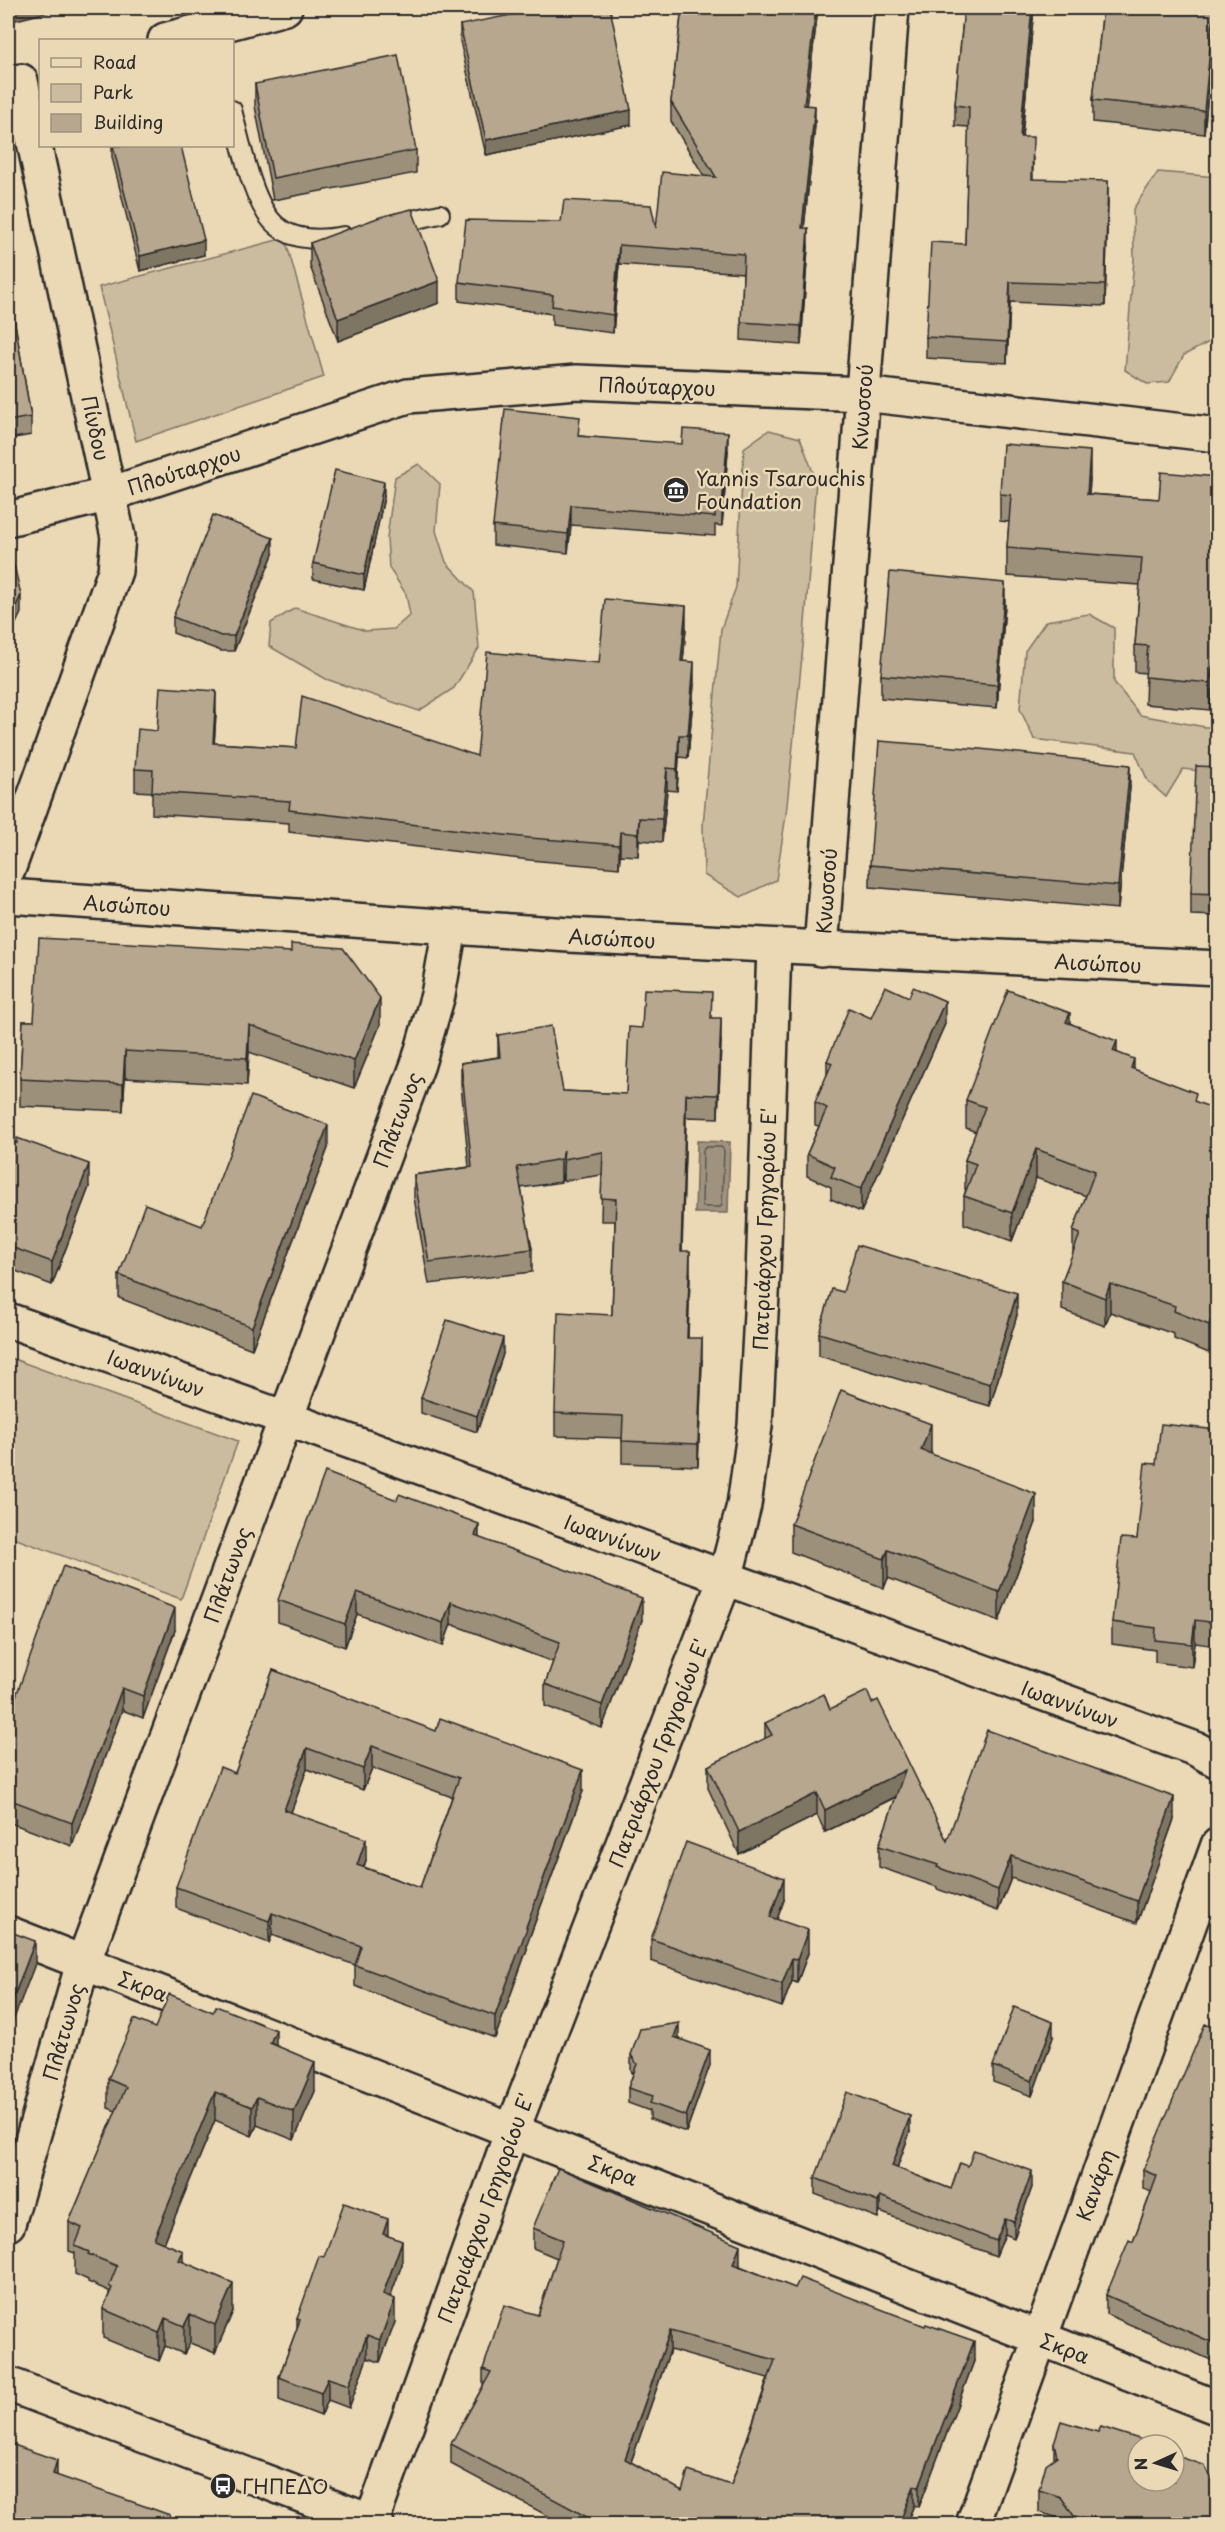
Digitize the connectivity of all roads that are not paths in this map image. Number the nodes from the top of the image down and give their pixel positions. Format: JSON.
{"nodes":[{"id":1,"x":285,"y":8,"type":"edge"},
{"id":2,"x":892,"y":8,"type":"edge"},
{"id":3,"x":214,"y":34,"type":"edge"},
{"id":4,"x":173,"y":39,"type":"edge"},
{"id":5,"x":23,"y":80,"type":"edge"},
{"id":6,"x":234,"y":117,"type":"edge"},
{"id":7,"x":440,"y":214,"type":"dead end"},
{"id":8,"x":863,"y":394,"type":"junction"},
{"id":9,"x":1218,"y":435,"type":"edge"},
{"id":10,"x":111,"y":494,"type":"junction"},
{"id":11,"x":8,"y":519,"type":"edge"},
{"id":12,"x":8,"y":870,"type":"edge"},
{"id":13,"x":8,"y":897,"type":"edge"},
{"id":14,"x":450,"y":928,"type":"junction"},
{"id":15,"x":774,"y":947,"type":"junction"},
{"id":16,"x":822,"y":949,"type":"junction"},
{"id":17,"x":1218,"y":968,"type":"edge"},
{"id":18,"x":8,"y":1320,"type":"edge"},
{"id":19,"x":285,"y":1418,"type":"junction"},
{"id":20,"x":725,"y":1579,"type":"junction"},
{"id":21,"x":1218,"y":1761,"type":"edge"},
{"id":22,"x":1218,"y":1845,"type":"edge"},
{"id":23,"x":8,"y":1933,"type":"edge"},
{"id":24,"x":83,"y":1963,"type":"junction"},
{"id":25,"x":512,"y":2131,"type":"junction"},
{"id":26,"x":8,"y":2224,"type":"edge"},
{"id":27,"x":1040,"y":2338,"type":"junction"},
{"id":28,"x":8,"y":2384,"type":"edge"},
{"id":29,"x":1218,"y":2408,"type":"edge"},
{"id":30,"x":373,"y":2524,"type":"edge"},
{"id":31,"x":973,"y":2524,"type":"edge"}],
"edges":[{"from":1,"to":3,"type":"street"},
{"from":2,"to":8,"type":"street","name":"Κνωσσού"},
{"from":3,"to":4,"type":"street"},
{"from":5,"to":10,"type":"street","name":"Πίνδου"},
{"from":6,"to":7,"type":"lane"},
{"from":8,"to":9,"type":"street","name":"Πλούταρχου"},
{"from":8,"to":10,"type":"street","name":"Πλούταρχου"},
{"from":8,"to":16,"type":"street","name":"Κνωσσού"},
{"from":10,"to":11,"type":"street","name":"Πλούταρχου"},
{"from":10,"to":12,"type":"street","name":"Πίνδου"},
{"from":13,"to":14,"type":"street","name":"Αισώπου"},
{"from":14,"to":15,"type":"street","name":"Αισώπου"},
{"from":14,"to":19,"type":"street","name":"Πλάτωνος"},
{"from":15,"to":16,"type":"street","name":"Αισώπου"},
{"from":15,"to":20,"type":"street","name":"Πατριάρχου Γρηγορίου Ε'"},
{"from":16,"to":17,"type":"street","name":"Αισώπου"},
{"from":18,"to":19,"type":"street","name":"Ιωαννίνων"},
{"from":19,"to":20,"type":"street","name":"Ιωαννίνων"},
{"from":19,"to":24,"type":"street","name":"Πλάτωνος"},
{"from":20,"to":21,"type":"street","name":"Ιωαννίνων"},
{"from":20,"to":25,"type":"street","name":"Πατριάρχου Γρηγορίου Ε'"},
{"from":22,"to":27,"type":"street","name":"Κανάρη"},
{"from":23,"to":24,"type":"street","name":"Σκρα"},
{"from":24,"to":25,"type":"street","name":"Σκρα"},
{"from":24,"to":26,"type":"street","name":"Πλάτωνος"},
{"from":25,"to":27,"type":"street","name":"Σκρα"},
{"from":25,"to":30,"type":"street","name":"Πατριάρχου Γρηγορίου Ε'"},
{"from":27,"to":29,"type":"street","name":"Σκρα"},
{"from":27,"to":31,"type":"street","name":"Κανάρη"},
{"from":28,"to":30,"type":"street"}]}
